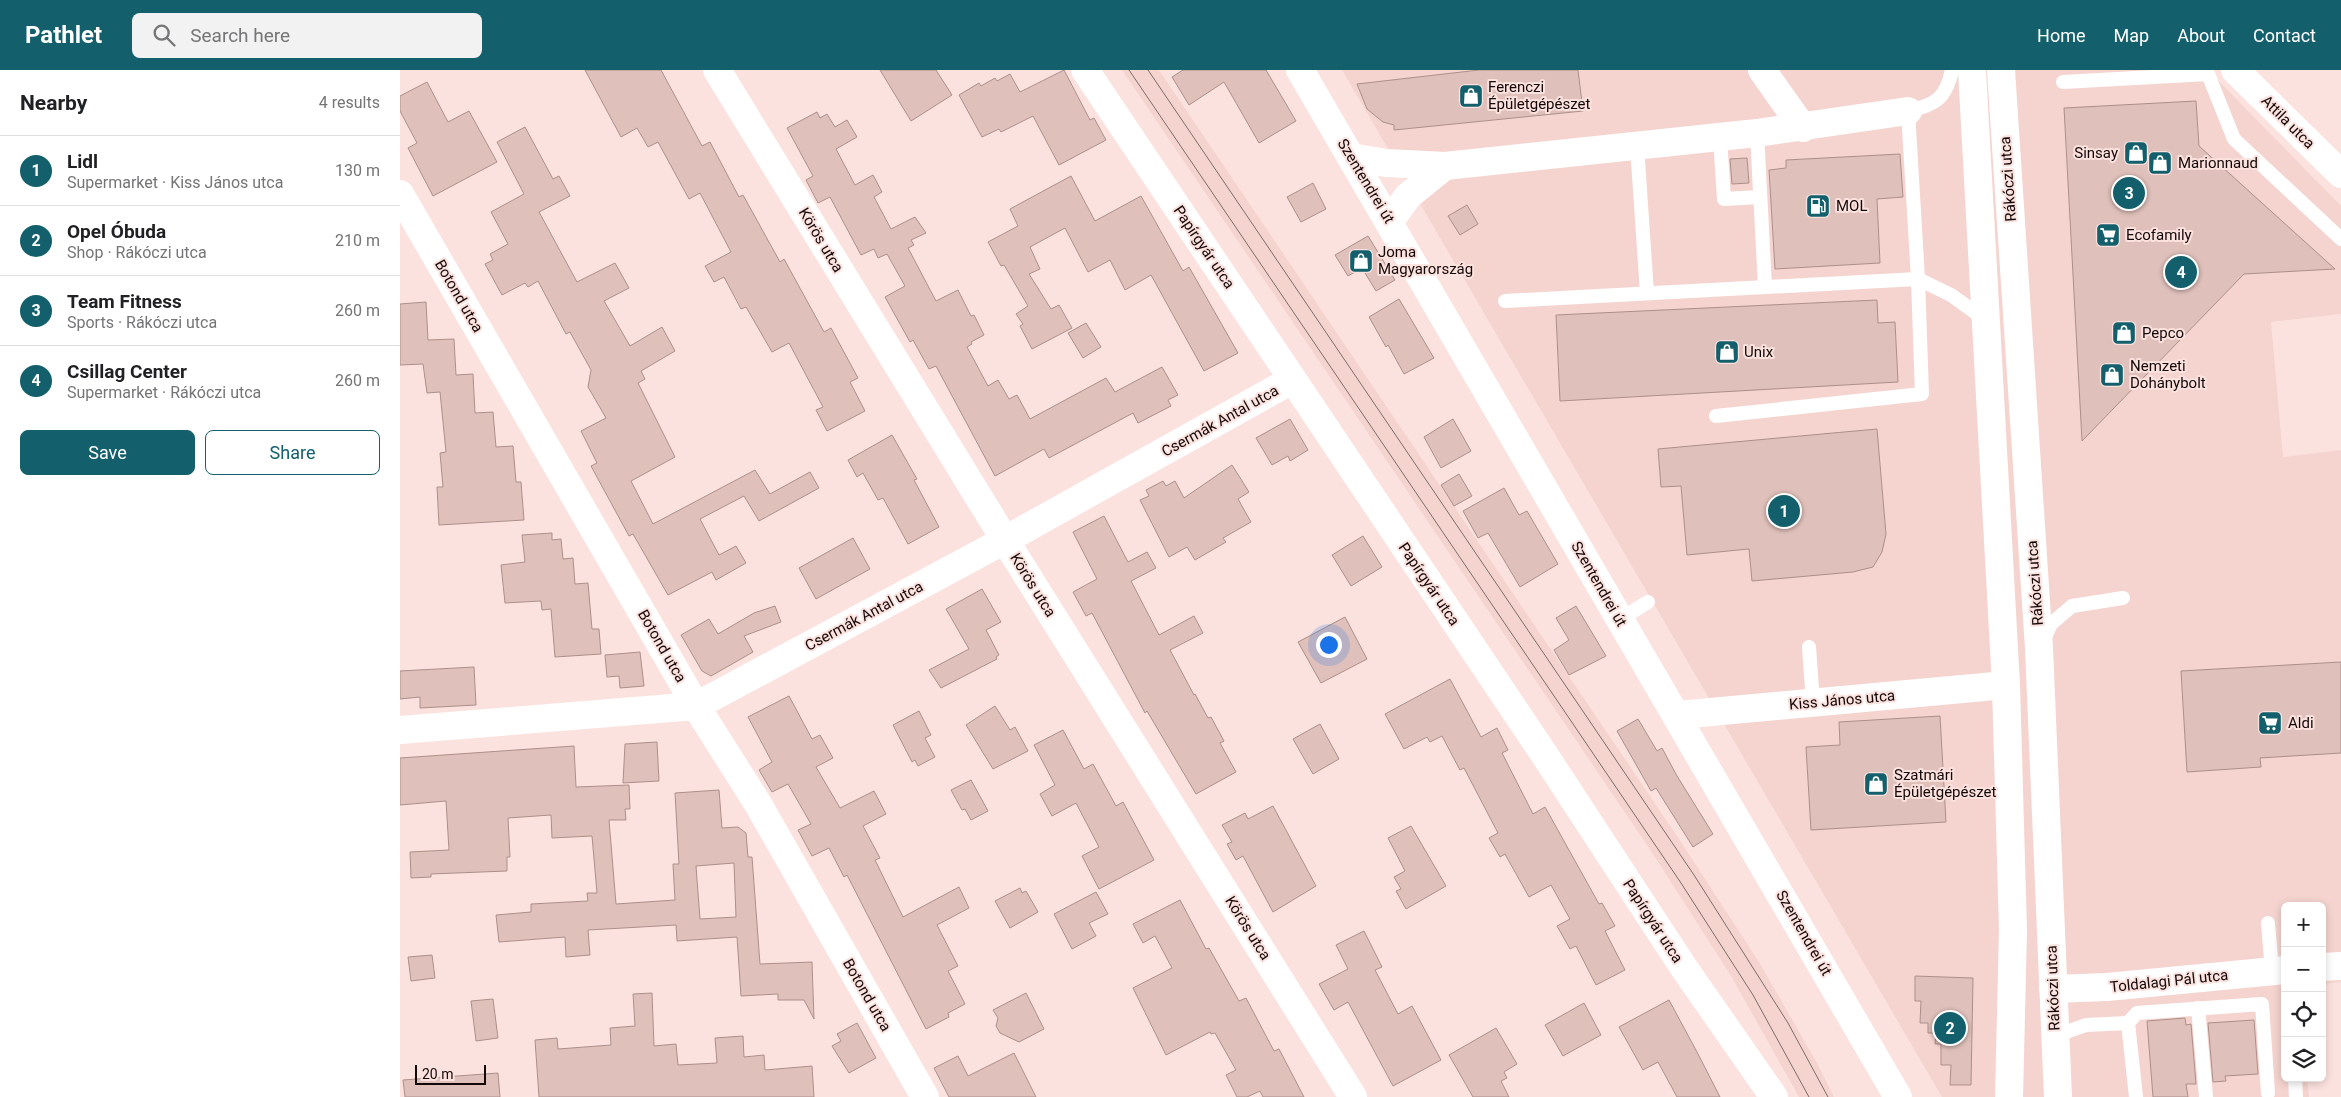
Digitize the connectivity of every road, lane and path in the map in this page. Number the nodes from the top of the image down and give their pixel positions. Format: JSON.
{"nodes":[{"id":1,"x":717,"y":70,"type":"edge"},
{"id":2,"x":1086,"y":70,"type":"edge"},
{"id":3,"x":1300,"y":70,"type":"edge"},
{"id":4,"x":1762,"y":70,"type":"edge"},
{"id":5,"x":1952,"y":70,"type":"edge"},
{"id":6,"x":1972,"y":70,"type":"edge"},
{"id":7,"x":2001,"y":70,"type":"edge"},
{"id":8,"x":2236,"y":70,"type":"edge"},
{"id":9,"x":2063,"y":82,"type":"dead end"},
{"id":10,"x":1908,"y":111,"type":"junction"},
{"id":11,"x":1803,"y":128,"type":"junction"},
{"id":12,"x":1757,"y":134,"type":"junction"},
{"id":13,"x":1720,"y":138,"type":"junction"},
{"id":14,"x":1637,"y":146,"type":"junction"},
{"id":15,"x":1351,"y":157,"type":"junction"},
{"id":16,"x":1445,"y":166,"type":"junction"},
{"id":17,"x":2341,"y":174,"type":"edge"},
{"id":18,"x":400,"y":194,"type":"edge"},
{"id":19,"x":1760,"y":197,"type":"junction"},
{"id":20,"x":1390,"y":221,"type":"junction"},
{"id":21,"x":2341,"y":239,"type":"edge"},
{"id":22,"x":1918,"y":279,"type":"junction"},
{"id":23,"x":1765,"y":286,"type":"junction"},
{"id":24,"x":1646,"y":293,"type":"junction"},
{"id":25,"x":1506,"y":301,"type":"dead end"},
{"id":26,"x":1987,"y":322,"type":"junction"},
{"id":27,"x":1292,"y":380,"type":"junction"},
{"id":28,"x":1716,"y":416,"type":"dead end"},
{"id":29,"x":1005,"y":540,"type":"junction"},
{"id":30,"x":2123,"y":598,"type":"dead end"},
{"id":31,"x":1648,"y":602,"type":"dead end"},
{"id":32,"x":1620,"y":620,"type":"junction"},
{"id":33,"x":1809,"y":647,"type":"dead end"},
{"id":34,"x":2039,"y":648,"type":"junction"},
{"id":35,"x":2006,"y":685,"type":"junction"},
{"id":36,"x":1813,"y":703,"type":"junction"},
{"id":37,"x":696,"y":706,"type":"junction"},
{"id":38,"x":1678,"y":715,"type":"junction"},
{"id":39,"x":400,"y":730,"type":"edge"},
{"id":40,"x":2268,"y":923,"type":"dead end"},
{"id":41,"x":2341,"y":966,"type":"edge"},
{"id":42,"x":2326,"y":967,"type":"edge"},
{"id":43,"x":2278,"y":970,"type":"edge"},
{"id":44,"x":2054,"y":989,"type":"junction"},
{"id":45,"x":2198,"y":1008,"type":"junction"},
{"id":46,"x":2128,"y":1023,"type":"junction"},
{"id":47,"x":2055,"y":1036,"type":"junction"},
{"id":48,"x":2295,"y":1082,"type":"edge"},
{"id":49,"x":2268,"y":1093,"type":"dead end"},
{"id":50,"x":924,"y":1097,"type":"edge"},
{"id":51,"x":1353,"y":1097,"type":"edge"},
{"id":52,"x":1774,"y":1097,"type":"edge"},
{"id":53,"x":1898,"y":1097,"type":"edge"},
{"id":54,"x":2009,"y":1097,"type":"edge"},
{"id":55,"x":2058,"y":1097,"type":"edge"},
{"id":56,"x":2136,"y":1097,"type":"edge"},
{"id":57,"x":2206,"y":1097,"type":"edge"},
{"id":58,"x":2296,"y":1097,"type":"edge"}],
"edges":[{"from":1,"to":29,"type":"street","name":"Körös utca"},
{"from":2,"to":27,"type":"street","name":"Papírgyár utca"},
{"from":3,"to":15,"type":"street","name":"Szentendrei út"},
{"from":4,"to":11,"type":"street"},
{"from":5,"to":10,"type":"lane"},
{"from":6,"to":26,"type":"street","name":"Rákóczi utca"},
{"from":7,"to":34,"type":"street","name":"Rákóczi utca"},
{"from":8,"to":17,"type":"street","name":"Attila utca"},
{"from":9,"to":21,"type":"lane"},
{"from":10,"to":11,"type":"street"},
{"from":10,"to":22,"type":"lane"},
{"from":11,"to":12,"type":"street"},
{"from":12,"to":13,"type":"street"},
{"from":12,"to":19,"type":"lane"},
{"from":13,"to":14,"type":"street"},
{"from":13,"to":19,"type":"lane"},
{"from":14,"to":16,"type":"street"},
{"from":14,"to":24,"type":"lane"},
{"from":15,"to":16,"type":"street"},
{"from":15,"to":20,"type":"street","name":"Szentendrei út"},
{"from":16,"to":20,"type":"street"},
{"from":18,"to":37,"type":"street","name":"Botond utca"},
{"from":19,"to":23,"type":"lane"},
{"from":20,"to":32,"type":"street","name":"Szentendrei út"},
{"from":22,"to":23,"type":"lane"},
{"from":22,"to":26,"type":"lane"},
{"from":22,"to":28,"type":"lane"},
{"from":23,"to":24,"type":"lane"},
{"from":24,"to":25,"type":"lane"},
{"from":26,"to":35,"type":"street","name":"Rákóczi utca"},
{"from":27,"to":29,"type":"street","name":"Csermák Antal utca"},
{"from":27,"to":52,"type":"street","name":"Papírgyár utca"},
{"from":29,"to":37,"type":"street","name":"Csermák Antal utca"},
{"from":29,"to":51,"type":"street","name":"Körös utca"},
{"from":30,"to":34,"type":"lane"},
{"from":31,"to":32,"type":"lane"},
{"from":32,"to":38,"type":"street","name":"Szentendrei út"},
{"from":33,"to":36,"type":"lane"},
{"from":34,"to":44,"type":"street","name":"Rákóczi utca"},
{"from":35,"to":36,"type":"street","name":"Kiss János utca"},
{"from":35,"to":54,"type":"street","name":"Rákóczi utca"},
{"from":36,"to":38,"type":"street","name":"Kiss János utca"},
{"from":37,"to":39,"type":"street","name":"Csermák Antal utca"},
{"from":37,"to":50,"type":"street","name":"Botond utca"},
{"from":38,"to":53,"type":"street","name":"Szentendrei út"},
{"from":40,"to":43,"type":"lane"},
{"from":41,"to":42,"type":"street"},
{"from":43,"to":44,"type":"street","name":"Toldalagi Pál utca"},
{"from":44,"to":47,"type":"street","name":"Rákóczi utca"},
{"from":45,"to":46,"type":"lane"},
{"from":45,"to":49,"type":"lane"},
{"from":45,"to":57,"type":"lane"},
{"from":46,"to":47,"type":"lane"},
{"from":46,"to":56,"type":"lane"},
{"from":47,"to":55,"type":"street","name":"Rákóczi utca"},
{"from":48,"to":58,"type":"lane"}]}
